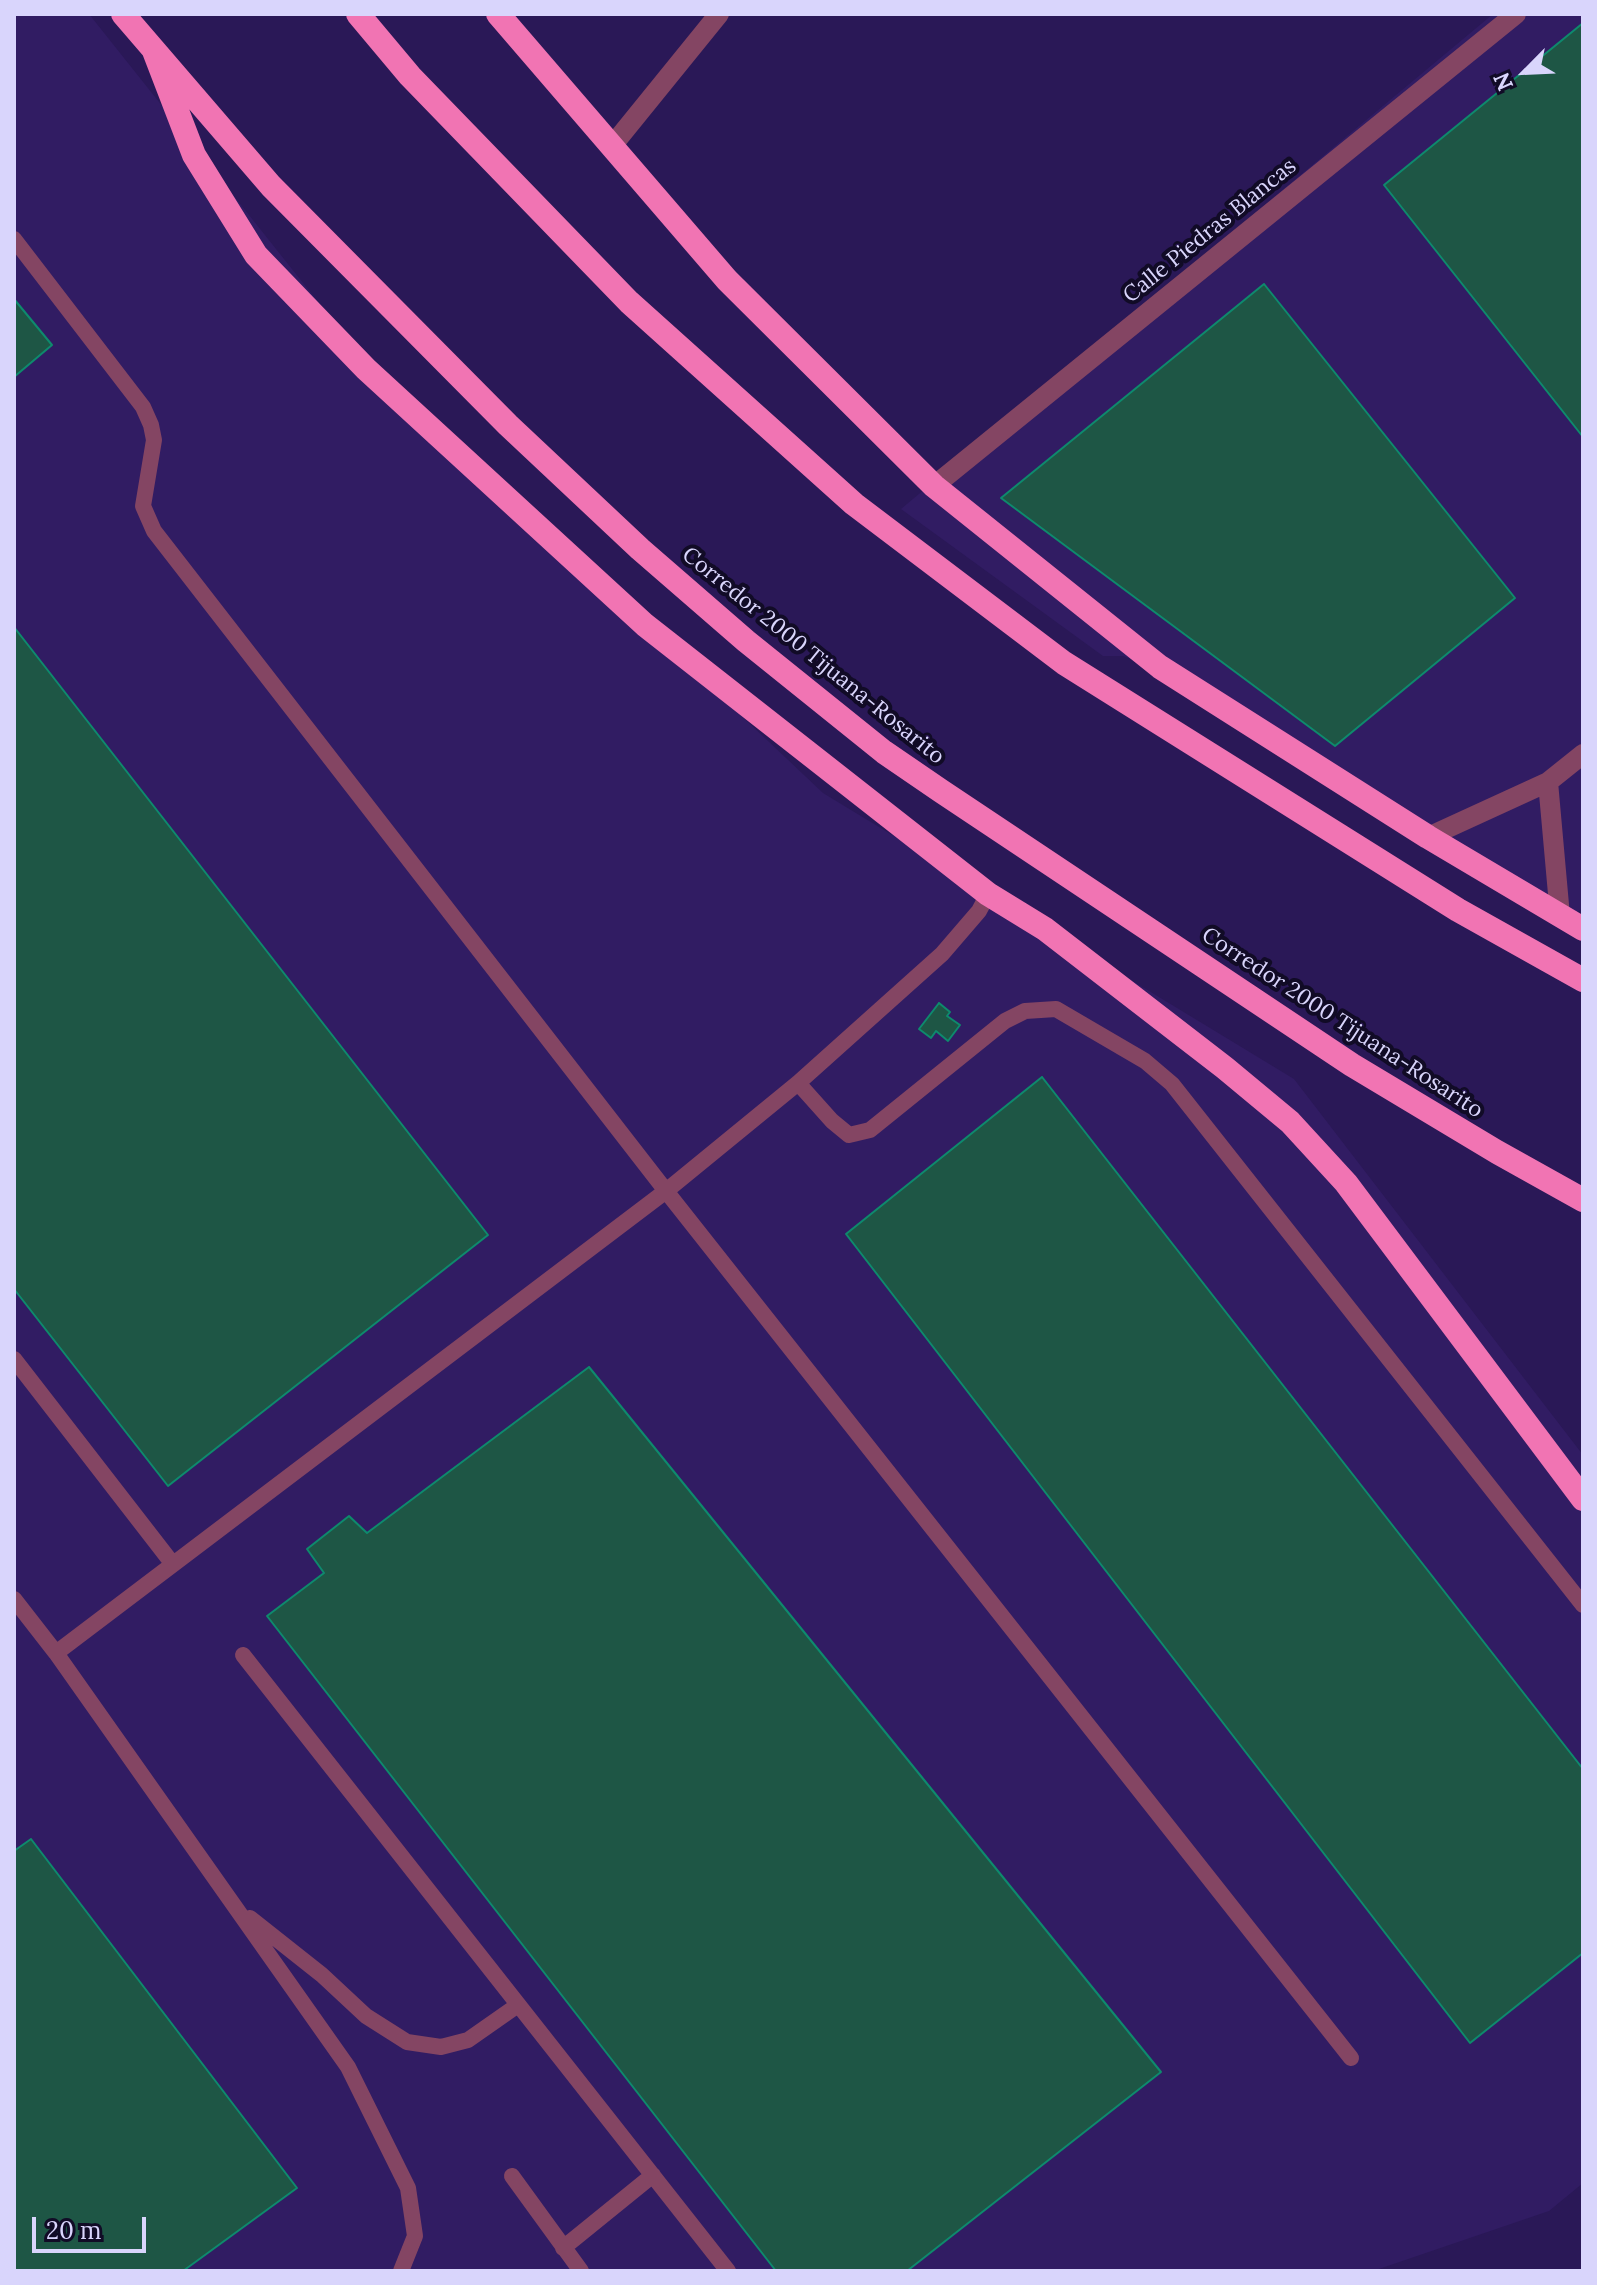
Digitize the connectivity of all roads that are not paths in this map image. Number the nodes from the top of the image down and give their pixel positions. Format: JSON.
{"nodes":[{"id":1,"x":123,"y":14,"type":"edge"},
{"id":2,"x":358,"y":14,"type":"edge"},
{"id":3,"x":498,"y":14,"type":"edge"},
{"id":4,"x":719,"y":14,"type":"edge"},
{"id":5,"x":1516,"y":14,"type":"edge"},
{"id":6,"x":154,"y":51,"type":"junction"},
{"id":7,"x":612,"y":146,"type":"junction"},
{"id":8,"x":14,"y":239,"type":"edge"},
{"id":9,"x":934,"y":486,"type":"junction"},
{"id":10,"x":1583,"y":754,"type":"edge"},
{"id":11,"x":1548,"y":782,"type":"junction"},
{"id":12,"x":1428,"y":837,"type":"junction"},
{"id":13,"x":988,"y":894,"type":"junction"},
{"id":14,"x":1560,"y":916,"type":"junction"},
{"id":15,"x":1583,"y":929,"type":"edge"},
{"id":16,"x":1583,"y":980,"type":"edge"},
{"id":17,"x":798,"y":1083,"type":"junction"},
{"id":18,"x":666,"y":1191,"type":"junction"},
{"id":19,"x":1583,"y":1200,"type":"edge"},
{"id":20,"x":14,"y":1359,"type":"edge"},
{"id":21,"x":1583,"y":1499,"type":"edge"},
{"id":22,"x":172,"y":1563,"type":"junction"},
{"id":23,"x":14,"y":1599,"type":"edge"},
{"id":24,"x":1583,"y":1605,"type":"edge"},
{"id":25,"x":56,"y":1653,"type":"junction"},
{"id":26,"x":243,"y":1655,"type":"dead end"},
{"id":27,"x":236,"y":1908,"type":"junction"},
{"id":28,"x":518,"y":2005,"type":"junction"},
{"id":29,"x":1351,"y":2058,"type":"dead end"},
{"id":30,"x":653,"y":2175,"type":"junction"},
{"id":31,"x":512,"y":2176,"type":"dead end"},
{"id":32,"x":563,"y":2248,"type":"junction"},
{"id":33,"x":401,"y":2271,"type":"edge"},
{"id":34,"x":581,"y":2271,"type":"edge"},
{"id":35,"x":728,"y":2271,"type":"edge"}],
"edges":[{"from":1,"to":6,"type":"highway","name":"Corredor 2000 Tijuana-Rosarito"},
{"from":2,"to":16,"type":"highway"},
{"from":3,"to":7,"type":"highway"},
{"from":4,"to":7,"type":"street"},
{"from":5,"to":9,"type":"street","name":"Calle Piedras Blancas"},
{"from":6,"to":13,"type":"highway"},
{"from":6,"to":19,"type":"highway","name":"Corredor 2000 Tijuana-Rosarito"},
{"from":7,"to":9,"type":"highway"},
{"from":8,"to":18,"type":"lane"},
{"from":9,"to":12,"type":"highway"},
{"from":10,"to":11,"type":"street"},
{"from":11,"to":12,"type":"street"},
{"from":11,"to":14,"type":"street"},
{"from":12,"to":14,"type":"highway"},
{"from":13,"to":17,"type":"lane"},
{"from":13,"to":21,"type":"highway"},
{"from":14,"to":15,"type":"highway"},
{"from":17,"to":18,"type":"lane"},
{"from":17,"to":24,"type":"lane"},
{"from":18,"to":22,"type":"lane"},
{"from":18,"to":29,"type":"lane"},
{"from":20,"to":22,"type":"lane"},
{"from":22,"to":25,"type":"lane"},
{"from":23,"to":25,"type":"lane"},
{"from":25,"to":27,"type":"lane"},
{"from":26,"to":28,"type":"lane"},
{"from":27,"to":28,"type":"lane"},
{"from":27,"to":33,"type":"lane"},
{"from":28,"to":30,"type":"lane"},
{"from":30,"to":32,"type":"lane"},
{"from":30,"to":35,"type":"lane"},
{"from":31,"to":32,"type":"lane"},
{"from":32,"to":34,"type":"lane"}]}
